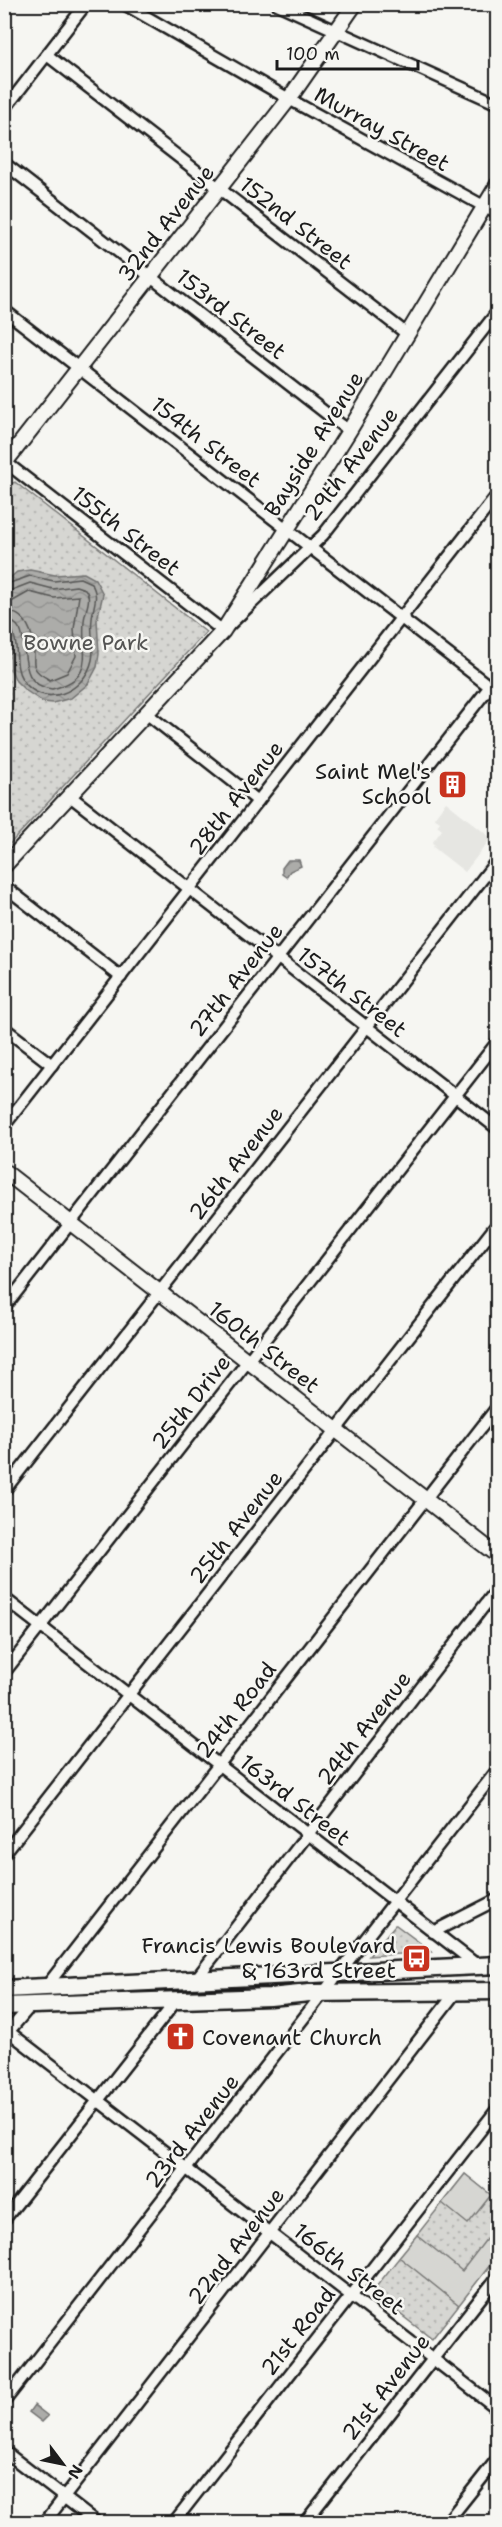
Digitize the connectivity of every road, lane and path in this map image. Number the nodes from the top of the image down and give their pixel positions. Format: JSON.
{"nodes":[{"id":1,"x":86,"y":4,"type":"edge"},
{"id":2,"x":124,"y":4,"type":"edge"},
{"id":3,"x":277,"y":4,"type":"edge"},
{"id":4,"x":355,"y":4,"type":"edge"},
{"id":5,"x":338,"y":31,"type":"junction"},
{"id":6,"x":47,"y":55,"type":"junction"},
{"id":7,"x":289,"y":99,"type":"junction"},
{"id":8,"x":498,"y":104,"type":"edge"},
{"id":9,"x":4,"y":110,"type":"edge"},
{"id":10,"x":4,"y":163,"type":"edge"},
{"id":11,"x":498,"y":184,"type":"edge"},
{"id":12,"x":219,"y":188,"type":"junction"},
{"id":13,"x":490,"y":202,"type":"edge"},
{"id":14,"x":498,"y":214,"type":"edge"},
{"id":15,"x":151,"y":277,"type":"junction"},
{"id":16,"x":4,"y":310,"type":"edge"},
{"id":17,"x":498,"y":311,"type":"edge"},
{"id":18,"x":407,"y":334,"type":"junction"},
{"id":19,"x":79,"y":368,"type":"junction"},
{"id":20,"x":349,"y":430,"type":"junction"},
{"id":21,"x":5,"y":462,"type":"edge"},
{"id":22,"x":498,"y":494,"type":"edge"},
{"id":23,"x":286,"y":529,"type":"junction"},
{"id":24,"x":310,"y":548,"type":"junction"},
{"id":25,"x":401,"y":618,"type":"junction"},
{"id":26,"x":224,"y":631,"type":"junction"},
{"id":27,"x":498,"y":676,"type":"edge"},
{"id":28,"x":493,"y":690,"type":"edge"},
{"id":29,"x":146,"y":713,"type":"junction"},
{"id":30,"x":70,"y":796,"type":"junction"},
{"id":31,"x":258,"y":801,"type":"junction"},
{"id":32,"x":498,"y":858,"type":"edge"},
{"id":33,"x":4,"y":866,"type":"edge"},
{"id":34,"x":4,"y":886,"type":"edge"},
{"id":35,"x":189,"y":889,"type":"junction"},
{"id":36,"x":278,"y":958,"type":"junction"},
{"id":37,"x":121,"y":976,"type":"junction"},
{"id":38,"x":366,"y":1027,"type":"junction"},
{"id":39,"x":4,"y":1028,"type":"edge"},
{"id":40,"x":498,"y":1041,"type":"edge"},
{"id":41,"x":52,"y":1065,"type":"junction"},
{"id":42,"x":454,"y":1096,"type":"junction"},
{"id":43,"x":4,"y":1126,"type":"edge"},
{"id":44,"x":498,"y":1130,"type":"edge"},
{"id":45,"x":4,"y":1171,"type":"edge"},
{"id":46,"x":71,"y":1223,"type":"junction"},
{"id":47,"x":498,"y":1223,"type":"edge"},
{"id":48,"x":159,"y":1292,"type":"junction"},
{"id":49,"x":4,"y":1308,"type":"edge"},
{"id":50,"x":248,"y":1361,"type":"junction"},
{"id":51,"x":498,"y":1406,"type":"edge"},
{"id":52,"x":336,"y":1430,"type":"junction"},
{"id":53,"x":4,"y":1491,"type":"edge"},
{"id":54,"x":424,"y":1499,"type":"junction"},
{"id":55,"x":498,"y":1556,"type":"edge"},
{"id":56,"x":498,"y":1588,"type":"edge"},
{"id":57,"x":4,"y":1598,"type":"edge"},
{"id":58,"x":41,"y":1626,"type":"junction"},
{"id":59,"x":4,"y":1673,"type":"edge"},
{"id":60,"x":129,"y":1695,"type":"junction"},
{"id":61,"x":218,"y":1764,"type":"junction"},
{"id":62,"x":498,"y":1769,"type":"edge"},
{"id":63,"x":306,"y":1833,"type":"junction"},
{"id":64,"x":4,"y":1854,"type":"edge"},
{"id":65,"x":498,"y":1899,"type":"edge"},
{"id":66,"x":393,"y":1902,"type":"junction"},
{"id":67,"x":433,"y":1932,"type":"junction"},
{"id":68,"x":498,"y":1965,"type":"edge"},
{"id":69,"x":477,"y":1966,"type":"junction"},
{"id":70,"x":340,"y":1973,"type":"junction"},
{"id":71,"x":196,"y":1979,"type":"junction"},
{"id":72,"x":45,"y":1988,"type":"junction"},
{"id":73,"x":4,"y":1989,"type":"edge"},
{"id":74,"x":498,"y":1991,"type":"edge"},
{"id":75,"x":325,"y":1992,"type":"junction"},
{"id":76,"x":456,"y":1992,"type":"junction"},
{"id":77,"x":176,"y":2001,"type":"junction"},
{"id":78,"x":4,"y":2006,"type":"edge"},
{"id":79,"x":30,"y":2007,"type":"junction"},
{"id":80,"x":6,"y":2032,"type":"edge"},
{"id":81,"x":99,"y":2099,"type":"junction"},
{"id":82,"x":498,"y":2108,"type":"edge"},
{"id":83,"x":188,"y":2168,"type":"junction"},
{"id":84,"x":4,"y":2220,"type":"edge"},
{"id":85,"x":271,"y":2233,"type":"junction"},
{"id":86,"x":498,"y":2276,"type":"edge"},
{"id":87,"x":351,"y":2295,"type":"junction"},
{"id":88,"x":432,"y":2359,"type":"junction"},
{"id":89,"x":4,"y":2402,"type":"edge"},
{"id":90,"x":498,"y":2409,"type":"edge"},
{"id":91,"x":4,"y":2451,"type":"edge"},
{"id":92,"x":498,"y":2458,"type":"edge"},
{"id":93,"x":64,"y":2498,"type":"junction"},
{"id":94,"x":45,"y":2523,"type":"edge"},
{"id":95,"x":96,"y":2523,"type":"edge"},
{"id":96,"x":174,"y":2523,"type":"edge"},
{"id":97,"x":305,"y":2523,"type":"edge"},
{"id":98,"x":447,"y":2523,"type":"edge"}],
"edges":[{"from":1,"to":6,"type":"street"},
{"from":2,"to":7,"type":"street","name":"Murray Street"},
{"from":3,"to":5,"type":"street"},
{"from":4,"to":5,"type":"street","name":"32nd Avenue"},
{"from":5,"to":7,"type":"street","name":"32nd Avenue"},
{"from":5,"to":8,"type":"street"},
{"from":6,"to":9,"type":"street"},
{"from":6,"to":12,"type":"street","name":"152nd Street"},
{"from":7,"to":12,"type":"street","name":"32nd Avenue"},
{"from":7,"to":13,"type":"street","name":"Murray Street"},
{"from":10,"to":15,"type":"street","name":"153rd Street"},
{"from":11,"to":13,"type":"street","name":"Bayside Avenue"},
{"from":12,"to":15,"type":"street","name":"32nd Avenue"},
{"from":12,"to":18,"type":"street","name":"152nd Street"},
{"from":13,"to":14,"type":"street","name":"Murray Street"},
{"from":13,"to":18,"type":"street","name":"Bayside Avenue"},
{"from":15,"to":19,"type":"street","name":"32nd Avenue"},
{"from":15,"to":20,"type":"street","name":"153rd Street"},
{"from":16,"to":19,"type":"street","name":"154th Street"},
{"from":17,"to":24,"type":"street","name":"29th Avenue"},
{"from":18,"to":20,"type":"street","name":"Bayside Avenue"},
{"from":19,"to":21,"type":"street","name":"32nd Avenue"},
{"from":19,"to":23,"type":"street","name":"154th Street"},
{"from":20,"to":23,"type":"street","name":"Bayside Avenue"},
{"from":21,"to":26,"type":"street","name":"155th Street"},
{"from":22,"to":25,"type":"street","name":"28th Avenue"},
{"from":23,"to":24,"type":"street","name":"154th Street"},
{"from":23,"to":26,"type":"street","name":"Bayside Avenue"},
{"from":24,"to":25,"type":"street","name":"154th Street"},
{"from":24,"to":26,"type":"street","name":"29th Avenue"},
{"from":25,"to":28,"type":"street","name":"154th Street"},
{"from":25,"to":31,"type":"street","name":"28th Avenue"},
{"from":26,"to":29,"type":"street","name":"Bayside Avenue"},
{"from":27,"to":28,"type":"street","name":"27th Avenue"},
{"from":28,"to":36,"type":"street","name":"27th Avenue"},
{"from":29,"to":30,"type":"street"},
{"from":29,"to":31,"type":"street"},
{"from":30,"to":33,"type":"street"},
{"from":30,"to":35,"type":"street","name":"157th Street"},
{"from":31,"to":35,"type":"street","name":"28th Avenue"},
{"from":32,"to":38,"type":"street","name":"26th Avenue"},
{"from":34,"to":37,"type":"street"},
{"from":35,"to":36,"type":"street","name":"157th Street"},
{"from":35,"to":37,"type":"street","name":"28th Avenue"},
{"from":36,"to":38,"type":"street","name":"157th Street"},
{"from":36,"to":46,"type":"street","name":"27th Avenue"},
{"from":37,"to":41,"type":"street","name":"28th Avenue"},
{"from":38,"to":42,"type":"street","name":"157th Street"},
{"from":38,"to":48,"type":"street","name":"26th Avenue"},
{"from":39,"to":41,"type":"street"},
{"from":40,"to":42,"type":"street","name":"25th Drive"},
{"from":41,"to":43,"type":"street","name":"28th Avenue"},
{"from":42,"to":44,"type":"street","name":"157th Street"},
{"from":42,"to":50,"type":"street","name":"25th Drive"},
{"from":45,"to":46,"type":"street","name":"160th Street"},
{"from":46,"to":48,"type":"street","name":"160th Street"},
{"from":46,"to":49,"type":"street","name":"27th Avenue"},
{"from":47,"to":52,"type":"street","name":"25th Avenue"},
{"from":48,"to":50,"type":"street","name":"160th Street"},
{"from":48,"to":53,"type":"street","name":"26th Avenue"},
{"from":50,"to":52,"type":"street","name":"160th Street"},
{"from":50,"to":58,"type":"street","name":"25th Drive"},
{"from":51,"to":54,"type":"street","name":"24th Road"},
{"from":52,"to":54,"type":"street","name":"160th Street"},
{"from":52,"to":60,"type":"street","name":"25th Avenue"},
{"from":54,"to":55,"type":"street","name":"160th Street"},
{"from":54,"to":61,"type":"street","name":"24th Road"},
{"from":56,"to":63,"type":"street","name":"24th Avenue"},
{"from":57,"to":58,"type":"street","name":"163rd Street"},
{"from":58,"to":59,"type":"street","name":"25th Drive"},
{"from":58,"to":60,"type":"street","name":"163rd Street"},
{"from":60,"to":61,"type":"street","name":"163rd Street"},
{"from":60,"to":64,"type":"street","name":"25th Avenue"},
{"from":61,"to":63,"type":"street","name":"163rd Street"},
{"from":61,"to":72,"type":"street","name":"24th Road"},
{"from":62,"to":66,"type":"street","name":"23rd Avenue"},
{"from":63,"to":66,"type":"street","name":"163rd Street"},
{"from":63,"to":71,"type":"street","name":"24th Avenue"},
{"from":65,"to":67,"type":"street"},
{"from":66,"to":67,"type":"street","name":"163rd Street"},
{"from":66,"to":70,"type":"street","name":"23rd Avenue"},
{"from":67,"to":69,"type":"street","name":"163rd Street"},
{"from":68,"to":69,"type":"main road"},
{"from":69,"to":70,"type":"main road"},
{"from":70,"to":71,"type":"main road"},
{"from":70,"to":75,"type":"street","name":"23rd Avenue"},
{"from":71,"to":72,"type":"main road"},
{"from":72,"to":73,"type":"main road"},
{"from":72,"to":79,"type":"street","name":"24th Road"},
{"from":74,"to":76,"type":"main road"},
{"from":75,"to":76,"type":"main road"},
{"from":75,"to":77,"type":"main road"},
{"from":75,"to":83,"type":"street","name":"23rd Avenue"},
{"from":76,"to":85,"type":"street","name":"22nd Avenue"},
{"from":77,"to":79,"type":"main road"},
{"from":77,"to":81,"type":"street"},
{"from":78,"to":79,"type":"main road"},
{"from":79,"to":80,"type":"street","name":"24th Road"},
{"from":80,"to":81,"type":"street","name":"166th Street"},
{"from":81,"to":83,"type":"street","name":"166th Street"},
{"from":81,"to":84,"type":"street"},
{"from":82,"to":87,"type":"street","name":"21st Road"},
{"from":83,"to":85,"type":"street","name":"166th Street"},
{"from":83,"to":89,"type":"street","name":"23rd Avenue"},
{"from":85,"to":87,"type":"street","name":"166th Street"},
{"from":85,"to":93,"type":"street","name":"22nd Avenue"},
{"from":86,"to":88,"type":"street","name":"21st Avenue"},
{"from":87,"to":88,"type":"street","name":"166th Street"},
{"from":87,"to":96,"type":"street","name":"21st Road"},
{"from":88,"to":90,"type":"street","name":"166th Street"},
{"from":88,"to":97,"type":"street","name":"21st Avenue"},
{"from":91,"to":93,"type":"street"},
{"from":92,"to":98,"type":"street"},
{"from":93,"to":94,"type":"street","name":"22nd Avenue"},
{"from":93,"to":95,"type":"street"}]}
